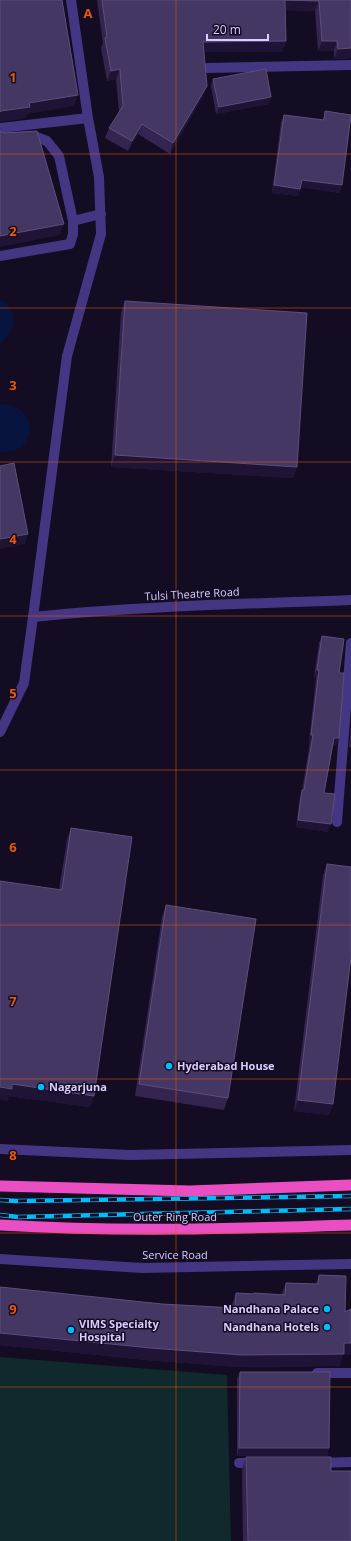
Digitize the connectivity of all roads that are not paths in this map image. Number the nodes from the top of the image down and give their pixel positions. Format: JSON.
{"nodes":[{"id":1,"x":71,"y":0,"type":"edge"},
{"id":2,"x":351,"y":65,"type":"edge"},
{"id":3,"x":207,"y":68,"type":"edge"},
{"id":4,"x":88,"y":118,"type":"junction"},
{"id":5,"x":0,"y":128,"type":"edge"},
{"id":6,"x":0,"y":138,"type":"edge"},
{"id":7,"x":101,"y":214,"type":"junction"},
{"id":8,"x":73,"y":221,"type":"junction"},
{"id":9,"x":0,"y":256,"type":"edge"},
{"id":10,"x":351,"y":600,"type":"edge"},
{"id":11,"x":33,"y":617,"type":"junction"},
{"id":12,"x":351,"y":643,"type":"edge"},
{"id":13,"x":0,"y":732,"type":"edge"},
{"id":14,"x":337,"y":822,"type":"dead end"},
{"id":15,"x":0,"y":1149,"type":"edge"},
{"id":16,"x":351,"y":1150,"type":"edge"},
{"id":17,"x":351,"y":1185,"type":"edge"},
{"id":18,"x":0,"y":1186,"type":"edge"},
{"id":19,"x":0,"y":1225,"type":"edge"},
{"id":20,"x":351,"y":1225,"type":"edge"},
{"id":21,"x":0,"y":1259,"type":"edge"},
{"id":22,"x":351,"y":1264,"type":"edge"},
{"id":23,"x":303,"y":1373,"type":"edge"},
{"id":24,"x":351,"y":1373,"type":"edge"},
{"id":25,"x":351,"y":1462,"type":"edge"},
{"id":26,"x":239,"y":1463,"type":"dead end"},
{"id":27,"x":263,"y":1463,"type":"edge"},
{"id":28,"x":303,"y":1463,"type":"edge"}],
"edges":[{"from":1,"to":4,"type":"street"},
{"from":2,"to":3,"type":"street"},
{"from":4,"to":5,"type":"street"},
{"from":4,"to":7,"type":"street"},
{"from":6,"to":8,"type":"street"},
{"from":7,"to":8,"type":"street"},
{"from":7,"to":11,"type":"street"},
{"from":8,"to":9,"type":"street"},
{"from":10,"to":11,"type":"street","name":"Tulsi Theatre Road"},
{"from":11,"to":13,"type":"street"},
{"from":12,"to":14,"type":"street"},
{"from":15,"to":16,"type":"street"},
{"from":17,"to":18,"type":"highway"},
{"from":19,"to":20,"type":"highway","name":"Outer Ring Road"},
{"from":21,"to":22,"type":"street","name":"Service Road"},
{"from":23,"to":24,"type":"street"},
{"from":25,"to":28,"type":"street"},
{"from":26,"to":27,"type":"street"}]}
